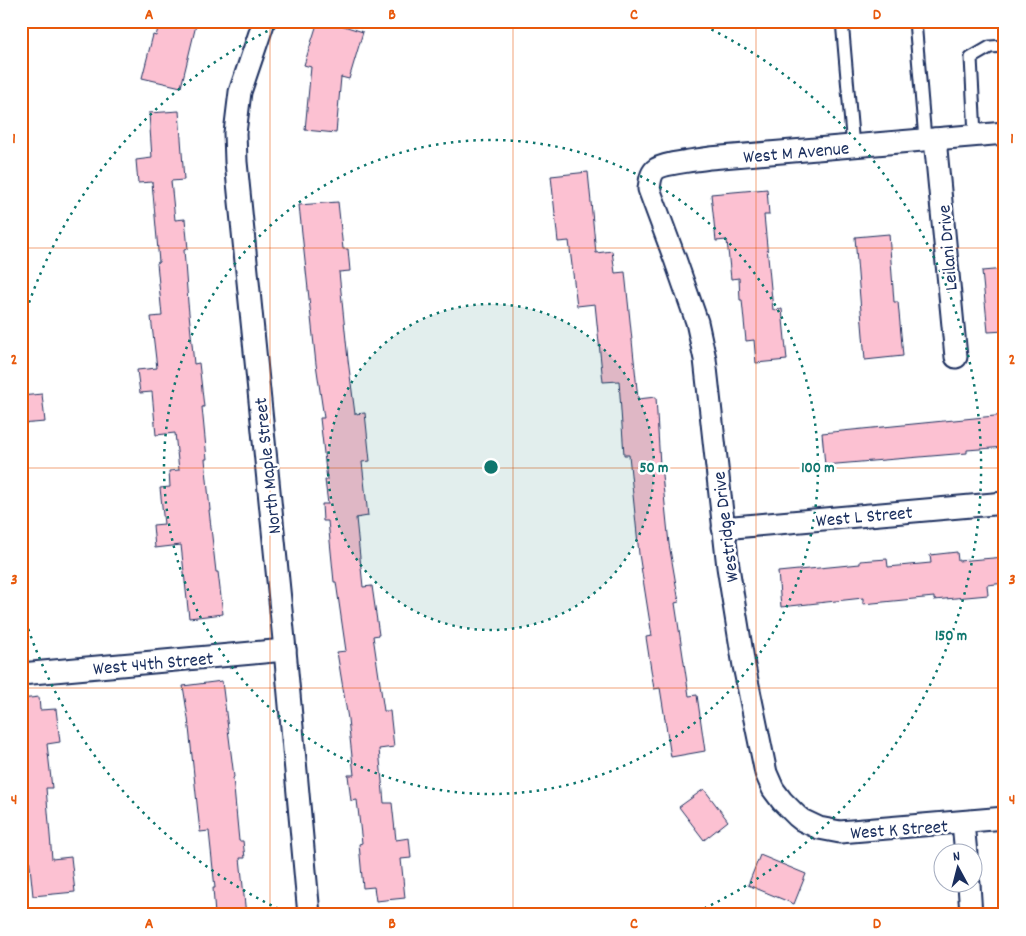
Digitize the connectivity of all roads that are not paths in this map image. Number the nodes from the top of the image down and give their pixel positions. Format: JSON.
{"nodes":[{"id":1,"x":264,"y":21,"type":"edge"},
{"id":2,"x":842,"y":21,"type":"edge"},
{"id":3,"x":915,"y":21,"type":"edge"},
{"id":4,"x":1005,"y":46,"type":"edge"},
{"id":5,"x":1005,"y":133,"type":"edge"},
{"id":6,"x":975,"y":135,"type":"junction"},
{"id":7,"x":930,"y":139,"type":"junction"},
{"id":8,"x":852,"y":147,"type":"junction"},
{"id":9,"x":665,"y":232,"type":"joint"},
{"id":10,"x":956,"y":357,"type":"dead end"},
{"id":11,"x":1005,"y":503,"type":"edge"},
{"id":12,"x":723,"y":528,"type":"junction"},
{"id":13,"x":285,"y":650,"type":"junction"},
{"id":14,"x":21,"y":674,"type":"edge"},
{"id":15,"x":797,"y":816,"type":"joint"},
{"id":16,"x":1005,"y":818,"type":"edge"},
{"id":17,"x":963,"y":823,"type":"junction"},
{"id":18,"x":965,"y":844,"type":"edge"},
{"id":19,"x":969,"y":894,"type":"edge"},
{"id":20,"x":309,"y":915,"type":"edge"},
{"id":21,"x":971,"y":915,"type":"edge"}],
"edges":[{"from":1,"to":13,"type":"street","name":"North Maple Street"},
{"from":2,"to":8,"type":"lane"},
{"from":3,"to":7,"type":"lane"},
{"from":4,"to":6,"type":"lane"},
{"from":5,"to":6,"type":"street","name":"West M Avenue"},
{"from":6,"to":7,"type":"street","name":"West M Avenue"},
{"from":7,"to":8,"type":"street","name":"West M Avenue"},
{"from":7,"to":10,"type":"street","name":"Leilani Drive"},
{"from":8,"to":9,"type":"street","name":"West M Avenue"},
{"from":9,"to":12,"type":"street","name":"Westridge Drive"},
{"from":11,"to":12,"type":"street","name":"West L Street"},
{"from":12,"to":15,"type":"street","name":"Westridge Drive"},
{"from":13,"to":14,"type":"street","name":"West 44th Street"},
{"from":13,"to":20,"type":"street","name":"North Maple Street"},
{"from":15,"to":17,"type":"street","name":"West K Street"},
{"from":16,"to":17,"type":"street","name":"West K Street"},
{"from":17,"to":18,"type":"street"},
{"from":19,"to":21,"type":"street"}]}
